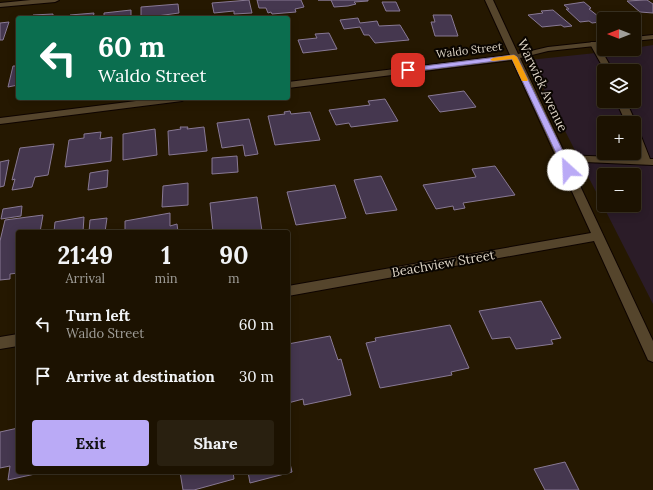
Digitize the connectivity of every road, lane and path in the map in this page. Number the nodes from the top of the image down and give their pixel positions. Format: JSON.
{"nodes":[{"id":1,"x":55,"y":0,"type":"edge"},
{"id":2,"x":489,"y":0,"type":"edge"},
{"id":3,"x":0,"y":5,"type":"edge"},
{"id":4,"x":653,"y":37,"type":"edge"},
{"id":5,"x":641,"y":38,"type":"edge"},
{"id":6,"x":594,"y":44,"type":"junction"},
{"id":7,"x":597,"y":44,"type":"edge"},
{"id":8,"x":514,"y":57,"type":"junction"},
{"id":9,"x":605,"y":64,"type":"edge"},
{"id":10,"x":290,"y":85,"type":"edge"},
{"id":11,"x":165,"y":100,"type":"edge"},
{"id":12,"x":0,"y":120,"type":"edge"},
{"id":13,"x":641,"y":145,"type":"edge"},
{"id":14,"x":562,"y":158,"type":"junction"},
{"id":15,"x":650,"y":162,"type":"edge"},
{"id":16,"x":599,"y":236,"type":"junction"},
{"id":17,"x":290,"y":291,"type":"edge"},
{"id":18,"x":16,"y":340,"type":"edge"},
{"id":19,"x":0,"y":343,"type":"edge"},
{"id":20,"x":653,"y":356,"type":"edge"}],
"edges":[{"from":1,"to":3,"type":"street"},
{"from":2,"to":8,"type":"street","name":"Warwick Avenue"},
{"from":4,"to":5,"type":"street"},
{"from":6,"to":7,"type":"street","name":"Waldo Street"},
{"from":6,"to":8,"type":"street","name":"Waldo Street"},
{"from":6,"to":9,"type":"street"},
{"from":8,"to":10,"type":"street","name":"Waldo Street"},
{"from":8,"to":14,"type":"street","name":"Warwick Avenue"},
{"from":11,"to":12,"type":"street"},
{"from":13,"to":15,"type":"street"},
{"from":14,"to":15,"type":"street"},
{"from":14,"to":16,"type":"street","name":"Warwick Avenue"},
{"from":16,"to":17,"type":"street","name":"Beachview Street"},
{"from":16,"to":20,"type":"street","name":"Warwick Avenue"},
{"from":18,"to":19,"type":"street"}]}
